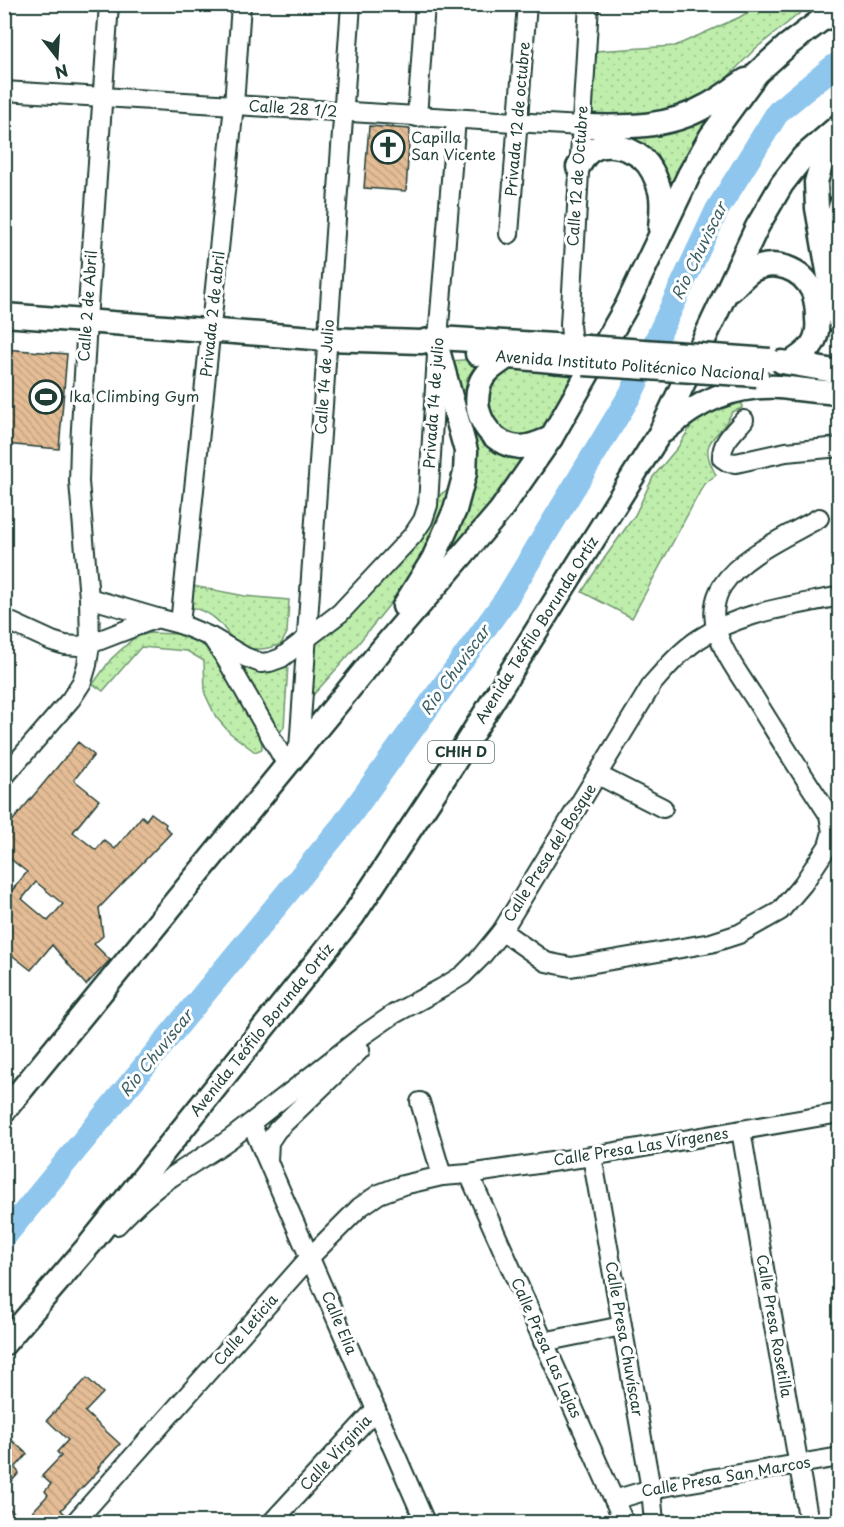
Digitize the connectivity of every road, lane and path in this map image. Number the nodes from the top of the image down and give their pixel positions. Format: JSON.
{"nodes":[{"id":1,"x":109,"y":4,"type":"edge"},
{"id":2,"x":241,"y":4,"type":"edge"},
{"id":3,"x":351,"y":4,"type":"edge"},
{"id":4,"x":425,"y":4,"type":"edge"},
{"id":5,"x":527,"y":4,"type":"edge"},
{"id":6,"x":589,"y":4,"type":"edge"},
{"id":7,"x":840,"y":11,"type":"edge"},
{"id":8,"x":757,"y":73,"type":"junction"},
{"id":9,"x":4,"y":91,"type":"edge"},
{"id":10,"x":102,"y":97,"type":"junction"},
{"id":11,"x":234,"y":105,"type":"junction"},
{"id":12,"x":343,"y":112,"type":"junction"},
{"id":13,"x":417,"y":117,"type":"junction"},
{"id":14,"x":456,"y":119,"type":"junction"},
{"id":15,"x":518,"y":123,"type":"junction"},
{"id":16,"x":840,"y":125,"type":"edge"},
{"id":17,"x":581,"y":126,"type":"junction"},
{"id":18,"x":840,"y":135,"type":"edge"},
{"id":19,"x":578,"y":167,"type":"junction"},
{"id":20,"x":840,"y":202,"type":"edge"},
{"id":21,"x":509,"y":234,"type":"dead end"},
{"id":22,"x":657,"y":243,"type":"junction"},
{"id":23,"x":840,"y":247,"type":"edge"},
{"id":24,"x":726,"y":296,"type":"junction"},
{"id":25,"x":4,"y":315,"type":"edge"},
{"id":26,"x":87,"y":321,"type":"junction"},
{"id":27,"x":840,"y":322,"type":"edge"},
{"id":28,"x":211,"y":330,"type":"junction"},
{"id":29,"x":327,"y":339,"type":"junction"},
{"id":30,"x":432,"y":343,"type":"junction"},
{"id":31,"x":582,"y":353,"type":"junction"},
{"id":32,"x":506,"y":358,"type":"junction"},
{"id":33,"x":772,"y":366,"type":"junction"},
{"id":34,"x":840,"y":372,"type":"edge"},
{"id":35,"x":840,"y":390,"type":"edge"},
{"id":36,"x":744,"y":420,"type":"dead end"},
{"id":37,"x":660,"y":434,"type":"junction"},
{"id":38,"x":551,"y":438,"type":"junction"},
{"id":39,"x":840,"y":447,"type":"edge"},
{"id":40,"x":819,"y":518,"type":"dead end"},
{"id":41,"x":840,"y":596,"type":"edge"},
{"id":42,"x":89,"y":598,"type":"junction"},
{"id":43,"x":157,"y":618,"type":"junction"},
{"id":44,"x":4,"y":620,"type":"edge"},
{"id":45,"x":180,"y":624,"type":"junction"},
{"id":46,"x":716,"y":630,"type":"junction"},
{"id":47,"x":211,"y":638,"type":"junction"},
{"id":48,"x":306,"y":638,"type":"junction"},
{"id":49,"x":90,"y":644,"type":"junction"},
{"id":50,"x":382,"y":649,"type":"junction"},
{"id":51,"x":293,"y":757,"type":"junction"},
{"id":52,"x":598,"y":775,"type":"junction"},
{"id":53,"x":4,"y":777,"type":"edge"},
{"id":54,"x":663,"y":808,"type":"dead end"},
{"id":55,"x":502,"y":931,"type":"junction"},
{"id":56,"x":394,"y":1014,"type":"junction"},
{"id":57,"x":420,"y":1102,"type":"dead end"},
{"id":58,"x":4,"y":1111,"type":"edge"},
{"id":59,"x":840,"y":1113,"type":"edge"},
{"id":60,"x":251,"y":1123,"type":"junction"},
{"id":61,"x":741,"y":1130,"type":"junction"},
{"id":62,"x":592,"y":1156,"type":"junction"},
{"id":63,"x":268,"y":1160,"type":"junction"},
{"id":64,"x":469,"y":1174,"type":"junction"},
{"id":65,"x":442,"y":1176,"type":"junction"},
{"id":66,"x":310,"y":1257,"type":"junction"},
{"id":67,"x":622,"y":1326,"type":"junction"},
{"id":68,"x":8,"y":1340,"type":"edge"},
{"id":69,"x":543,"y":1342,"type":"junction"},
{"id":70,"x":376,"y":1409,"type":"junction"},
{"id":71,"x":840,"y":1456,"type":"edge"},
{"id":72,"x":799,"y":1464,"type":"junction"},
{"id":73,"x":651,"y":1489,"type":"junction"},
{"id":74,"x":614,"y":1500,"type":"junction"},
{"id":75,"x":75,"y":1522,"type":"edge"},
{"id":76,"x":272,"y":1522,"type":"edge"},
{"id":77,"x":426,"y":1522,"type":"edge"},
{"id":78,"x":624,"y":1522,"type":"edge"},
{"id":79,"x":654,"y":1522,"type":"edge"},
{"id":80,"x":809,"y":1522,"type":"edge"}],
"edges":[{"from":1,"to":10,"type":"street","name":"Calle 2 de Abril"},
{"from":2,"to":11,"type":"street","name":"Privada 2 de abril"},
{"from":3,"to":12,"type":"street","name":"Calle 14 de Julio"},
{"from":4,"to":13,"type":"street"},
{"from":5,"to":15,"type":"street","name":"Privada 12 de octubre"},
{"from":6,"to":17,"type":"street","name":"Calle 12 de Octubre"},
{"from":7,"to":8,"type":"main road"},
{"from":8,"to":17,"type":"main road"},
{"from":8,"to":22,"type":"main road"},
{"from":9,"to":10,"type":"street","name":"Calle 28 1/2"},
{"from":10,"to":11,"type":"street","name":"Calle 28 1/2"},
{"from":10,"to":26,"type":"street","name":"Calle 2 de Abril"},
{"from":11,"to":12,"type":"street","name":"Calle 28 1/2"},
{"from":11,"to":28,"type":"street","name":"Privada 2 de abril"},
{"from":12,"to":13,"type":"street","name":"Calle 28 1/2"},
{"from":12,"to":29,"type":"street","name":"Calle 14 de Julio"},
{"from":13,"to":14,"type":"street","name":"Calle 28 1/2"},
{"from":14,"to":15,"type":"street","name":"Calle 28 1/2"},
{"from":14,"to":30,"type":"street","name":"Privada 14 de julio"},
{"from":15,"to":17,"type":"street","name":"Calle 28 1/2"},
{"from":15,"to":21,"type":"street","name":"Privada 12 de octubre"},
{"from":16,"to":24,"type":"main road","name":"Avenida Teófilo Borunda Ortíz","number":"CHIH D"},
{"from":17,"to":19,"type":"street","name":"Calle 12 de Octubre"},
{"from":18,"to":27,"type":"main road"},
{"from":19,"to":22,"type":"main road"},
{"from":19,"to":31,"type":"street","name":"Calle 12 de Octubre"},
{"from":20,"to":23,"type":"street"},
{"from":22,"to":38,"type":"main road"},
{"from":24,"to":33,"type":"main road"},
{"from":24,"to":37,"type":"main road","name":"Avenida Teófilo Borunda Ortíz","number":"CHIH D"},
{"from":25,"to":26,"type":"main road","name":"Avenida Instituto Politécnico Nacional"},
{"from":26,"to":28,"type":"main road","name":"Avenida Instituto Politécnico Nacional"},
{"from":26,"to":42,"type":"street","name":"Calle 2 de Abril"},
{"from":28,"to":29,"type":"main road","name":"Avenida Instituto Politécnico Nacional"},
{"from":28,"to":45,"type":"street","name":"Privada 2 de abril"},
{"from":29,"to":30,"type":"main road","name":"Avenida Instituto Politécnico Nacional"},
{"from":29,"to":48,"type":"street","name":"Calle 14 de Julio"},
{"from":30,"to":31,"type":"main road","name":"Avenida Instituto Politécnico Nacional"},
{"from":30,"to":32,"type":"main road","name":"Avenida Instituto Politécnico Nacional"},
{"from":30,"to":48,"type":"street","name":"Privada 14 de julio"},
{"from":30,"to":50,"type":"main road"},
{"from":31,"to":32,"type":"main road","name":"Avenida Instituto Politécnico Nacional"},
{"from":31,"to":33,"type":"main road","name":"Avenida Instituto Politécnico Nacional","bridge":true},
{"from":32,"to":38,"type":"main road"},
{"from":33,"to":34,"type":"main road","name":"Avenida Instituto Politécnico Nacional"},
{"from":33,"to":35,"type":"main road","name":"Avenida Instituto Politécnico Nacional"},
{"from":35,"to":37,"type":"main road"},
{"from":36,"to":39,"type":"street"},
{"from":37,"to":68,"type":"main road","name":"Avenida Teófilo Borunda Ortíz","number":"CHIH D"},
{"from":38,"to":50,"type":"main road"},
{"from":40,"to":46,"type":"street"},
{"from":41,"to":46,"type":"street","name":"Calle Presa del Bosque"},
{"from":42,"to":43,"type":"street"},
{"from":42,"to":49,"type":"street","name":"Calle 2 de Abril"},
{"from":43,"to":45,"type":"street"},
{"from":43,"to":49,"type":"street"},
{"from":44,"to":49,"type":"street"},
{"from":45,"to":47,"type":"street"},
{"from":46,"to":52,"type":"street","name":"Calle Presa del Bosque"},
{"from":46,"to":55,"type":"street"},
{"from":47,"to":48,"type":"street"},
{"from":47,"to":51,"type":"street"},
{"from":48,"to":51,"type":"street","name":"Calle 14 de Julio"},
{"from":49,"to":53,"type":"street","name":"Calle 2 de Abril"},
{"from":50,"to":51,"type":"main road"},
{"from":51,"to":58,"type":"main road"},
{"from":52,"to":54,"type":"street"},
{"from":52,"to":55,"type":"street","name":"Calle Presa del Bosque"},
{"from":55,"to":56,"type":"street","name":"Calle Presa del Bosque"},
{"from":56,"to":60,"type":"street","name":"Calle Presa del Bosque"},
{"from":56,"to":63,"type":"street"},
{"from":57,"to":65,"type":"street"},
{"from":59,"to":61,"type":"street","name":"Calle Presa Las Vírgenes"},
{"from":60,"to":63,"type":"street","name":"Calle Elia"},
{"from":60,"to":68,"type":"street","name":"Calle Presa del Bosque"},
{"from":61,"to":62,"type":"street","name":"Calle Presa Las Vírgenes"},
{"from":61,"to":72,"type":"street","name":"Calle Presa Rosetilla"},
{"from":62,"to":64,"type":"street","name":"Calle Presa Las Vírgenes"},
{"from":62,"to":67,"type":"street","name":"Calle Presa Chuvíscar"},
{"from":63,"to":66,"type":"street","name":"Calle Elia"},
{"from":64,"to":65,"type":"street","name":"Calle Presa Las Vírgenes"},
{"from":64,"to":69,"type":"street","name":"Calle Presa Las Lajas"},
{"from":65,"to":66,"type":"street","name":"Calle Leticia"},
{"from":66,"to":70,"type":"street","name":"Calle Elia"},
{"from":66,"to":75,"type":"street","name":"Calle Leticia"},
{"from":67,"to":69,"type":"street"},
{"from":67,"to":73,"type":"street","name":"Calle Presa Chuvíscar"},
{"from":69,"to":74,"type":"street","name":"Calle Presa Las Lajas"},
{"from":70,"to":76,"type":"street","name":"Calle Virginia"},
{"from":70,"to":77,"type":"street","name":"Calle Elia"},
{"from":71,"to":72,"type":"street","name":"Calle Presa San Marcos"},
{"from":72,"to":73,"type":"street","name":"Calle Presa San Marcos"},
{"from":72,"to":80,"type":"street","name":"Calle Presa Rosetilla"},
{"from":73,"to":74,"type":"street","name":"Calle Presa San Marcos"},
{"from":73,"to":79,"type":"street","name":"Calle Presa Chuvíscar"},
{"from":74,"to":78,"type":"street","name":"Calle Presa Las Lajas"}]}
